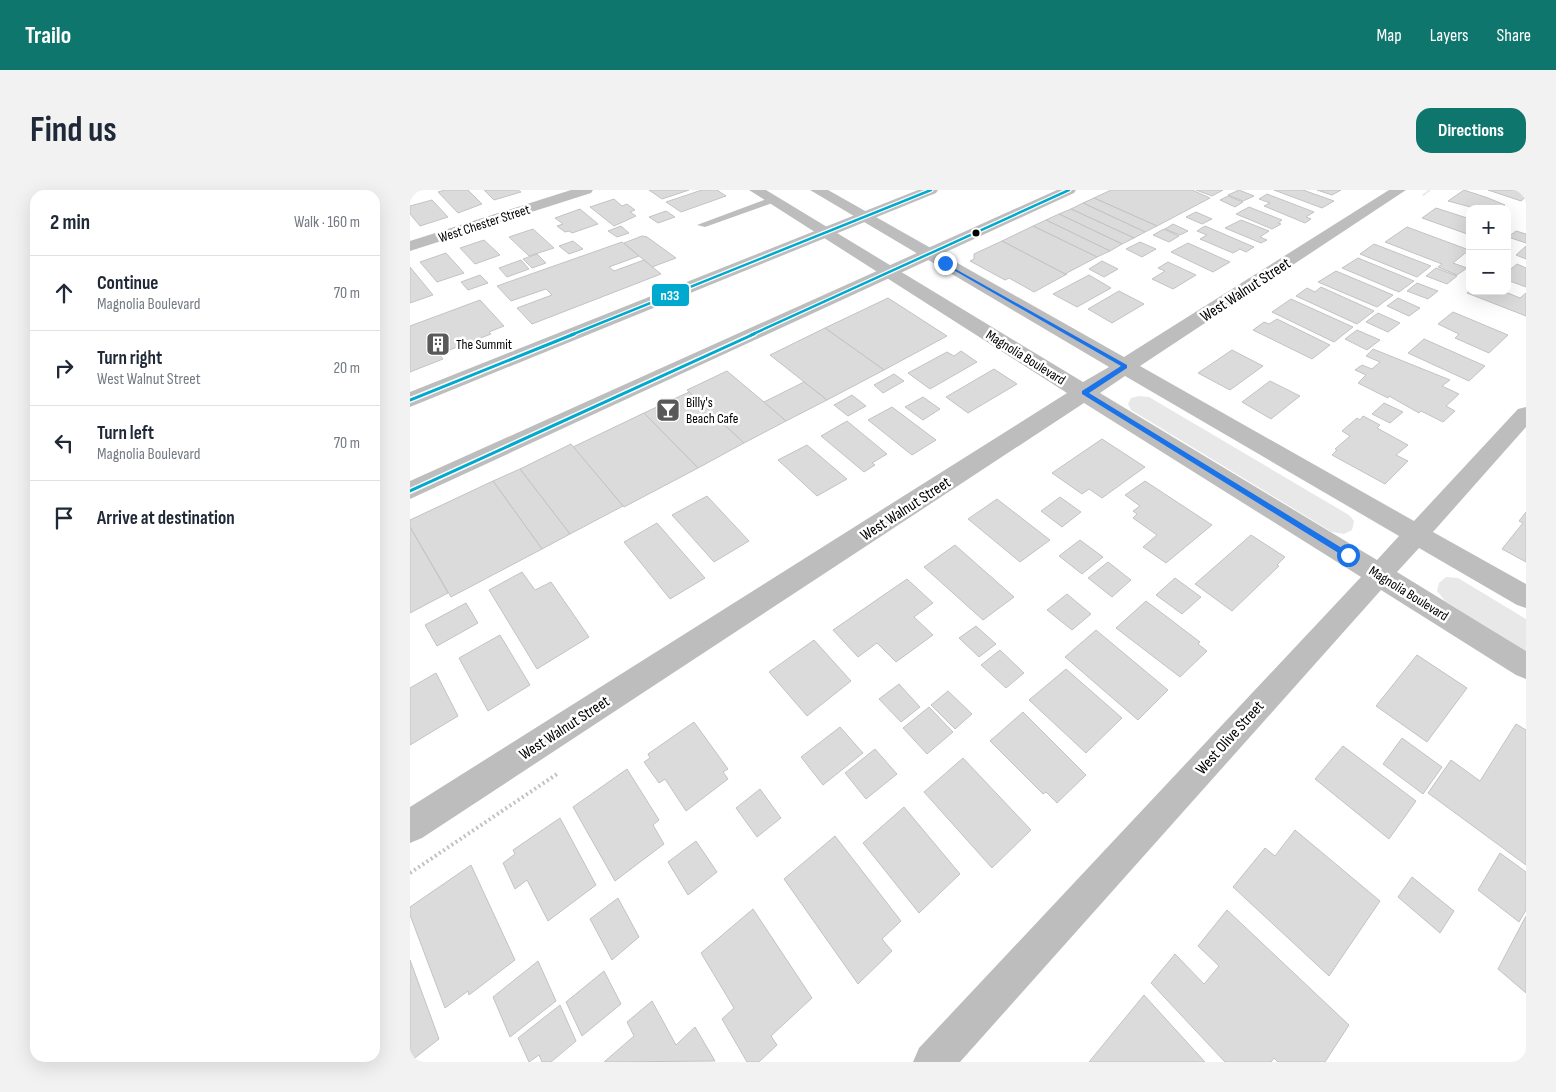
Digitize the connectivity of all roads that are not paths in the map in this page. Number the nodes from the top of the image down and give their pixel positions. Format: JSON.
{"nodes":[{"id":1,"x":586,"y":190,"type":"edge"},
{"id":2,"x":756,"y":190,"type":"edge"},
{"id":3,"x":817,"y":190,"type":"edge"},
{"id":4,"x":931,"y":190,"type":"edge"},
{"id":5,"x":1069,"y":190,"type":"edge"},
{"id":6,"x":1399,"y":190,"type":"edge"},
{"id":7,"x":772,"y":200,"type":"junction"},
{"id":8,"x":864,"y":217,"type":"junction"},
{"id":9,"x":702,"y":225,"type":"dead end"},
{"id":10,"x":825,"y":232,"type":"junction"},
{"id":11,"x":410,"y":246,"type":"edge"},
{"id":12,"x":929,"y":254,"type":"junction"},
{"id":13,"x":889,"y":272,"type":"junction"},
{"id":14,"x":1125,"y":366,"type":"junction"},
{"id":15,"x":1084,"y":393,"type":"junction"},
{"id":16,"x":410,"y":400,"type":"edge"},
{"id":17,"x":1526,"y":414,"type":"edge"},
{"id":18,"x":410,"y":491,"type":"edge"},
{"id":19,"x":1416,"y":534,"type":"junction"},
{"id":20,"x":1378,"y":574,"type":"junction"},
{"id":21,"x":1526,"y":596,"type":"edge"},
{"id":22,"x":1526,"y":666,"type":"edge"},
{"id":23,"x":410,"y":826,"type":"edge"},
{"id":24,"x":932,"y":1062,"type":"edge"}],
"edges":[{"from":1,"to":11,"type":"main road","name":"West Chester Street"},
{"from":2,"to":7,"type":"main road","name":"Magnolia Boulevard"},
{"from":3,"to":8,"type":"main road"},
{"from":4,"to":8,"type":"main road"},
{"from":5,"to":12,"type":"main road"},
{"from":6,"to":14,"type":"main road","name":"West Walnut Street"},
{"from":7,"to":9,"type":"lane"},
{"from":7,"to":10,"type":"main road","name":"Magnolia Boulevard"},
{"from":8,"to":10,"type":"main road"},
{"from":8,"to":12,"type":"main road"},
{"from":10,"to":13,"type":"main road","name":"Magnolia Boulevard"},
{"from":10,"to":16,"type":"main road"},
{"from":12,"to":13,"type":"main road"},
{"from":12,"to":14,"type":"main road"},
{"from":13,"to":15,"type":"main road","name":"Magnolia Boulevard"},
{"from":13,"to":18,"type":"main road"},
{"from":14,"to":15,"type":"main road","name":"West Walnut Street"},
{"from":14,"to":19,"type":"main road"},
{"from":15,"to":20,"type":"main road","name":"Magnolia Boulevard"},
{"from":15,"to":23,"type":"main road","name":"West Walnut Street"},
{"from":17,"to":19,"type":"main road","name":"West Olive Street"},
{"from":19,"to":20,"type":"main road","name":"West Olive Street"},
{"from":19,"to":21,"type":"main road"},
{"from":20,"to":22,"type":"main road","name":"Magnolia Boulevard"},
{"from":20,"to":24,"type":"main road","name":"West Olive Street"}]}
